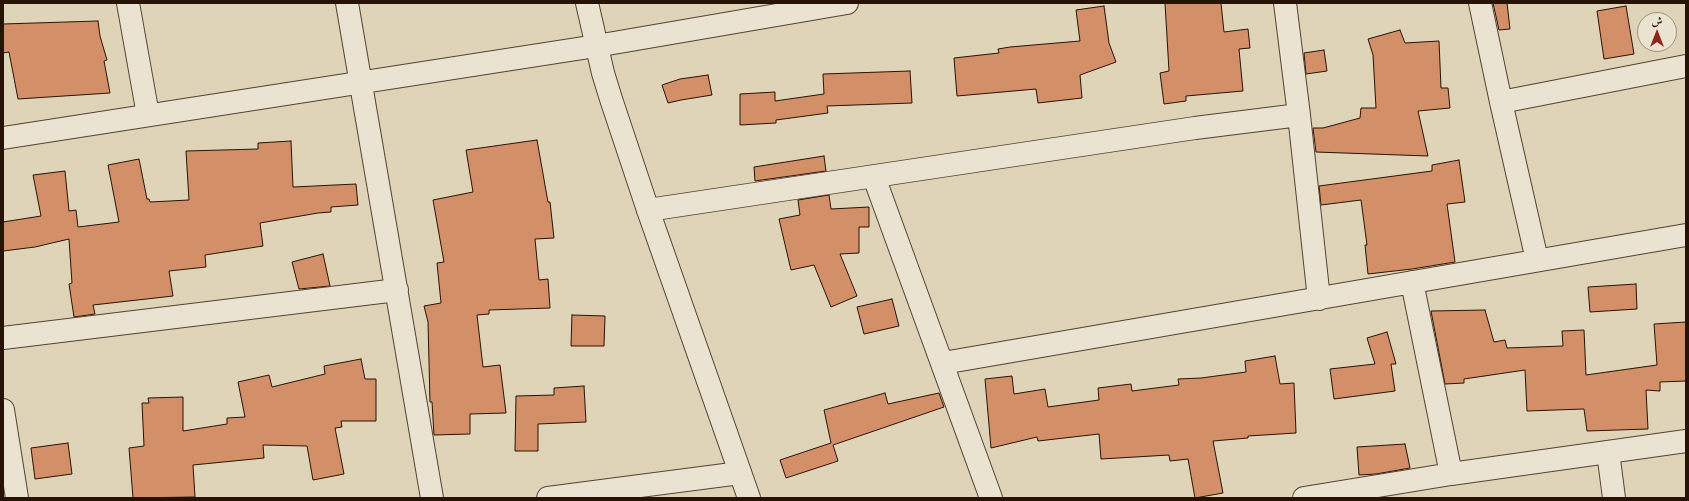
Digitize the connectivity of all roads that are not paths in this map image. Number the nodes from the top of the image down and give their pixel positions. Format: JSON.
{"nodes":[{"id":1,"x":128,"y":3,"type":"edge"},
{"id":2,"x":347,"y":3,"type":"edge"},
{"id":3,"x":587,"y":3,"type":"edge"},
{"id":4,"x":847,"y":3,"type":"edge"},
{"id":5,"x":1285,"y":3,"type":"edge"},
{"id":6,"x":1480,"y":3,"type":"edge"},
{"id":7,"x":596,"y":46,"type":"junction"},
{"id":8,"x":1686,"y":66,"type":"edge"},
{"id":9,"x":360,"y":84,"type":"junction"},
{"id":10,"x":1501,"y":102,"type":"junction"},
{"id":11,"x":148,"y":115,"type":"junction"},
{"id":12,"x":1299,"y":115,"type":"junction"},
{"id":13,"x":3,"y":138,"type":"edge"},
{"id":14,"x":874,"y":177,"type":"junction"},
{"id":15,"x":648,"y":210,"type":"junction"},
{"id":16,"x":1686,"y":235,"type":"edge"},
{"id":17,"x":1537,"y":260,"type":"junction"},
{"id":18,"x":1412,"y":282,"type":"junction"},
{"id":19,"x":397,"y":290,"type":"junction"},
{"id":20,"x":1318,"y":299,"type":"junction"},
{"id":21,"x":3,"y":338,"type":"edge"},
{"id":22,"x":943,"y":363,"type":"junction"},
{"id":23,"x":3,"y":410,"type":"edge"},
{"id":24,"x":1686,"y":441,"type":"edge"},
{"id":25,"x":1608,"y":452,"type":"junction"},
{"id":26,"x":740,"y":473,"type":"junction"},
{"id":27,"x":1451,"y":474,"type":"junction"},
{"id":28,"x":17,"y":498,"type":"edge"},
{"id":29,"x":432,"y":498,"type":"edge"},
{"id":30,"x":548,"y":498,"type":"edge"},
{"id":31,"x":749,"y":498,"type":"edge"},
{"id":32,"x":991,"y":498,"type":"edge"},
{"id":33,"x":1304,"y":498,"type":"edge"},
{"id":34,"x":1614,"y":498,"type":"edge"}],
"edges":[{"from":1,"to":11,"type":"street"},
{"from":2,"to":9,"type":"street"},
{"from":3,"to":7,"type":"street"},
{"from":4,"to":7,"type":"street"},
{"from":5,"to":12,"type":"street"},
{"from":6,"to":10,"type":"street"},
{"from":7,"to":9,"type":"street"},
{"from":7,"to":15,"type":"street"},
{"from":8,"to":10,"type":"street"},
{"from":9,"to":11,"type":"street"},
{"from":9,"to":19,"type":"street"},
{"from":10,"to":17,"type":"street"},
{"from":11,"to":13,"type":"street"},
{"from":12,"to":14,"type":"street"},
{"from":12,"to":20,"type":"street"},
{"from":14,"to":15,"type":"street"},
{"from":14,"to":22,"type":"street"},
{"from":15,"to":26,"type":"street"},
{"from":16,"to":17,"type":"street"},
{"from":17,"to":18,"type":"street"},
{"from":18,"to":20,"type":"street"},
{"from":18,"to":27,"type":"street"},
{"from":19,"to":21,"type":"street"},
{"from":19,"to":29,"type":"street"},
{"from":20,"to":22,"type":"street"},
{"from":22,"to":32,"type":"street"},
{"from":23,"to":28,"type":"street"},
{"from":24,"to":25,"type":"street"},
{"from":25,"to":27,"type":"street"},
{"from":25,"to":34,"type":"street"},
{"from":26,"to":30,"type":"street"},
{"from":26,"to":31,"type":"street"},
{"from":27,"to":33,"type":"street"}]}
